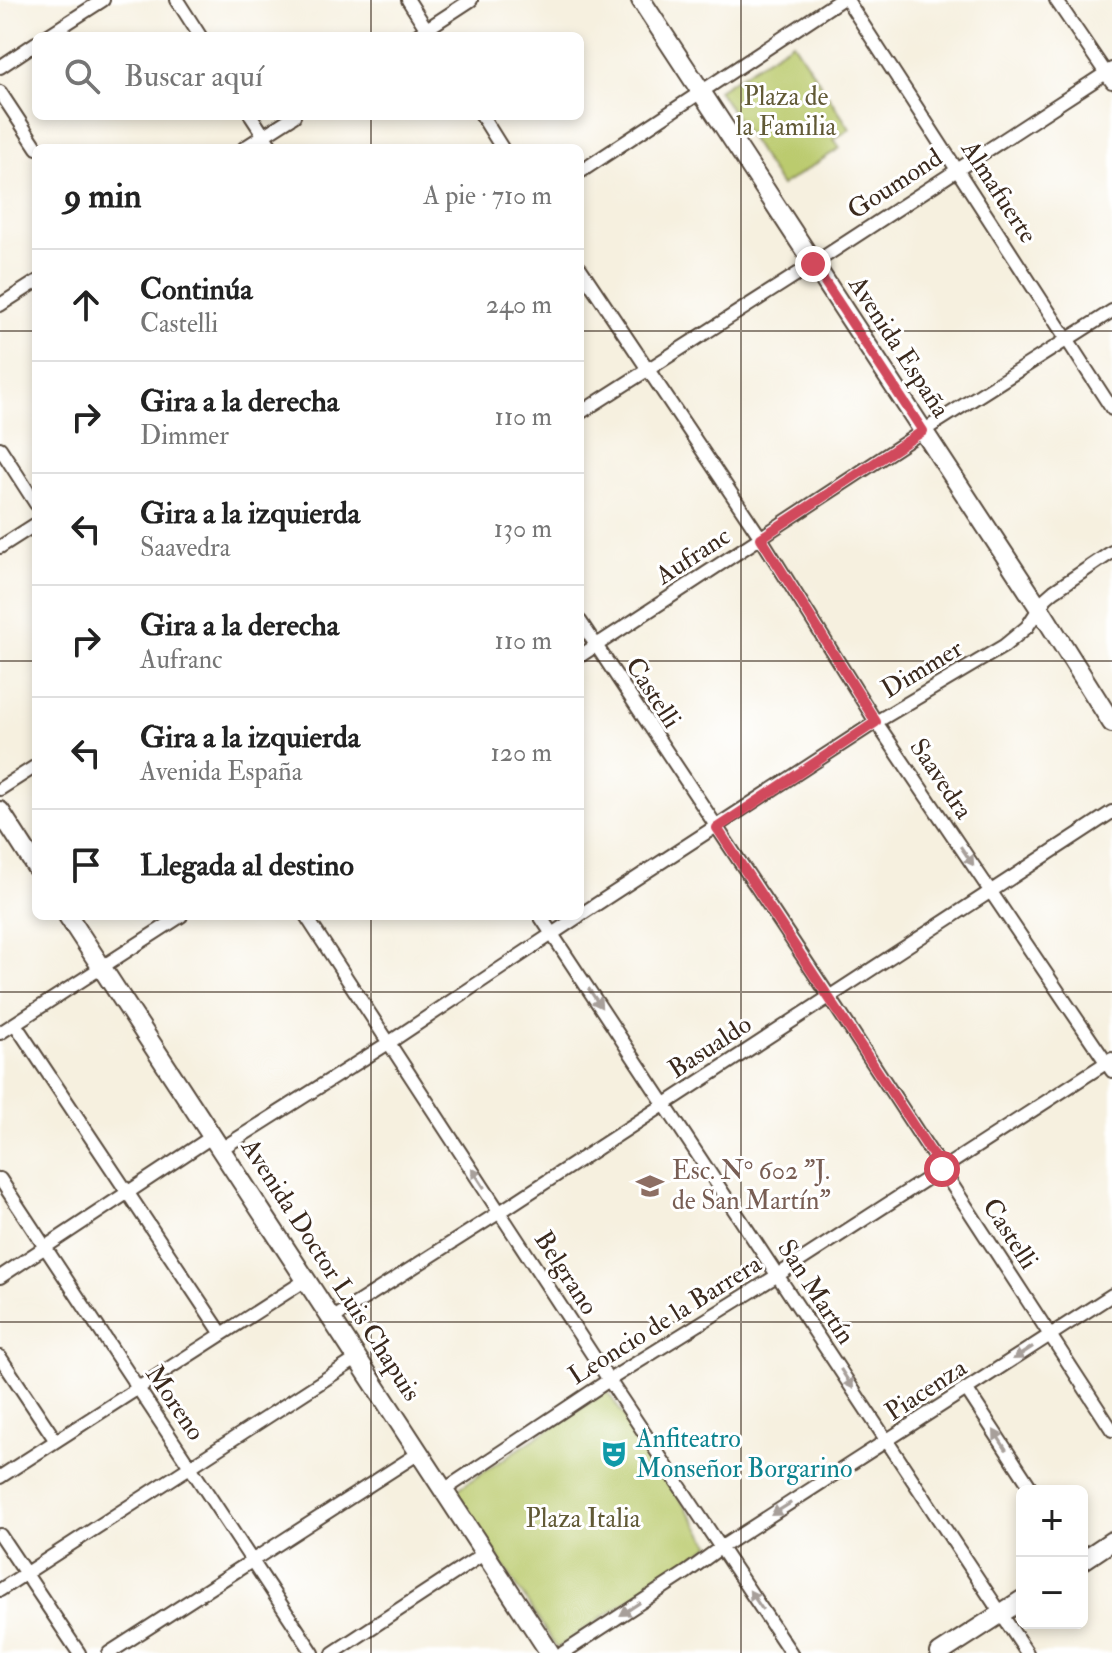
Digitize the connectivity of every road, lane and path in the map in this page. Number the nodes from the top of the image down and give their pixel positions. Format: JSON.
{"nodes":[{"id":1,"x":103,"y":0,"type":"edge"},
{"id":2,"x":177,"y":0,"type":"edge"},
{"id":3,"x":408,"y":0,"type":"edge"},
{"id":4,"x":471,"y":0,"type":"edge"},
{"id":5,"x":641,"y":0,"type":"edge"},
{"id":6,"x":840,"y":0,"type":"edge"},
{"id":7,"x":847,"y":0,"type":"edge"},
{"id":8,"x":1056,"y":0,"type":"edge"},
{"id":9,"x":53,"y":32,"type":"edge"},
{"id":10,"x":197,"y":32,"type":"edge"},
{"id":11,"x":424,"y":32,"type":"edge"},
{"id":12,"x":428,"y":32,"type":"edge"},
{"id":13,"x":32,"y":46,"type":"edge"},
{"id":14,"x":0,"y":67,"type":"edge"},
{"id":15,"x":1110,"y":75,"type":"edge"},
{"id":16,"x":0,"y":92,"type":"edge"},
{"id":17,"x":702,"y":92,"type":"junction"},
{"id":18,"x":254,"y":120,"type":"edge"},
{"id":19,"x":288,"y":120,"type":"edge"},
{"id":20,"x":484,"y":120,"type":"edge"},
{"id":21,"x":264,"y":135,"type":"junction"},
{"id":22,"x":34,"y":144,"type":"edge"},
{"id":23,"x":250,"y":144,"type":"edge"},
{"id":24,"x":270,"y":144,"type":"edge"},
{"id":25,"x":500,"y":144,"type":"edge"},
{"id":26,"x":584,"y":169,"type":"edge"},
{"id":27,"x":958,"y":170,"type":"junction"},
{"id":28,"x":813,"y":264,"type":"junction"},
{"id":29,"x":584,"y":274,"type":"edge"},
{"id":30,"x":32,"y":285,"type":"edge"},
{"id":31,"x":0,"y":305,"type":"edge"},
{"id":32,"x":1112,"y":311,"type":"edge"},
{"id":33,"x":1068,"y":340,"type":"junction"},
{"id":34,"x":647,"y":369,"type":"junction"},
{"id":35,"x":1112,"y":409,"type":"edge"},
{"id":36,"x":584,"y":410,"type":"edge"},
{"id":37,"x":923,"y":431,"type":"junction"},
{"id":38,"x":0,"y":448,"type":"edge"},
{"id":39,"x":32,"y":498,"type":"edge"},
{"id":40,"x":32,"y":527,"type":"edge"},
{"id":41,"x":761,"y":538,"type":"junction"},
{"id":42,"x":0,"y":547,"type":"edge"},
{"id":43,"x":1112,"y":552,"type":"edge"},
{"id":44,"x":1040,"y":609,"type":"junction"},
{"id":45,"x":584,"y":627,"type":"edge"},
{"id":46,"x":596,"y":645,"type":"junction"},
{"id":47,"x":584,"y":653,"type":"edge"},
{"id":48,"x":876,"y":722,"type":"junction"},
{"id":49,"x":1112,"y":723,"type":"edge"},
{"id":50,"x":32,"y":769,"type":"edge"},
{"id":51,"x":0,"y":789,"type":"edge"},
{"id":52,"x":0,"y":811,"type":"edge"},
{"id":53,"x":1112,"y":812,"type":"edge"},
{"id":54,"x":717,"y":828,"type":"junction"},
{"id":55,"x":32,"y":861,"type":"edge"},
{"id":56,"x":991,"y":892,"type":"junction"},
{"id":57,"x":584,"y":913,"type":"edge"},
{"id":58,"x":71,"y":920,"type":"edge"},
{"id":59,"x":175,"y":920,"type":"edge"},
{"id":60,"x":309,"y":920,"type":"edge"},
{"id":61,"x":543,"y":920,"type":"edge"},
{"id":62,"x":574,"y":920,"type":"edge"},
{"id":63,"x":552,"y":934,"type":"junction"},
{"id":64,"x":101,"y":967,"type":"junction"},
{"id":65,"x":829,"y":996,"type":"junction"},
{"id":66,"x":15,"y":1024,"type":"junction"},
{"id":67,"x":0,"y":1033,"type":"edge"},
{"id":68,"x":390,"y":1042,"type":"junction"},
{"id":69,"x":1110,"y":1064,"type":"edge"},
{"id":70,"x":665,"y":1103,"type":"junction"},
{"id":71,"x":217,"y":1143,"type":"junction"},
{"id":72,"x":942,"y":1169,"type":"junction"},
{"id":73,"x":0,"y":1179,"type":"edge"},
{"id":74,"x":127,"y":1194,"type":"junction"},
{"id":75,"x":500,"y":1212,"type":"junction"},
{"id":76,"x":44,"y":1248,"type":"junction"},
{"id":77,"x":778,"y":1275,"type":"junction"},
{"id":78,"x":0,"y":1277,"type":"edge"},
{"id":79,"x":306,"y":1280,"type":"junction"},
{"id":80,"x":1112,"y":1295,"type":"edge"},
{"id":81,"x":332,"y":1319,"type":"junction"},
{"id":82,"x":222,"y":1334,"type":"junction"},
{"id":83,"x":1050,"y":1335,"type":"junction"},
{"id":84,"x":0,"y":1357,"type":"edge"},
{"id":85,"x":358,"y":1358,"type":"junction"},
{"id":86,"x":609,"y":1380,"type":"junction"},
{"id":87,"x":137,"y":1388,"type":"junction"},
{"id":88,"x":967,"y":1390,"type":"junction"},
{"id":89,"x":1112,"y":1430,"type":"edge"},
{"id":90,"x":56,"y":1441,"type":"junction"},
{"id":91,"x":888,"y":1441,"type":"junction"},
{"id":92,"x":419,"y":1453,"type":"junction"},
{"id":93,"x":192,"y":1467,"type":"junction"},
{"id":94,"x":0,"y":1477,"type":"edge"},
{"id":95,"x":1029,"y":1485,"type":"edge"},
{"id":96,"x":444,"y":1490,"type":"junction"},
{"id":97,"x":0,"y":1535,"type":"edge"},
{"id":98,"x":1112,"y":1541,"type":"edge"},
{"id":99,"x":720,"y":1548,"type":"junction"},
{"id":100,"x":485,"y":1553,"type":"junction"},
{"id":101,"x":1088,"y":1557,"type":"edge"},
{"id":102,"x":253,"y":1561,"type":"junction"},
{"id":103,"x":26,"y":1574,"type":"junction"},
{"id":104,"x":0,"y":1590,"type":"edge"},
{"id":105,"x":1016,"y":1604,"type":"edge"},
{"id":106,"x":1001,"y":1613,"type":"junction"},
{"id":107,"x":79,"y":1653,"type":"edge"},
{"id":108,"x":109,"y":1653,"type":"edge"},
{"id":109,"x":313,"y":1653,"type":"edge"},
{"id":110,"x":333,"y":1653,"type":"edge"},
{"id":111,"x":550,"y":1653,"type":"edge"},
{"id":112,"x":563,"y":1653,"type":"edge"},
{"id":113,"x":791,"y":1653,"type":"edge"},
{"id":114,"x":940,"y":1653,"type":"edge"},
{"id":115,"x":1027,"y":1653,"type":"edge"}],
"edges":[{"from":1,"to":9,"type":"street"},
{"from":2,"to":10,"type":"street"},
{"from":3,"to":11,"type":"street"},
{"from":4,"to":12,"type":"street"},
{"from":5,"to":17,"type":"main road","name":"Avenida España"},
{"from":6,"to":17,"type":"street"},
{"from":7,"to":27,"type":"street","name":"Almafuerte"},
{"from":8,"to":15,"type":"street"},
{"from":13,"to":14,"type":"street"},
{"from":15,"to":27,"type":"street","name":"Goumond"},
{"from":16,"to":22,"type":"street"},
{"from":17,"to":26,"type":"street"},
{"from":17,"to":28,"type":"main road","name":"Avenida España"},
{"from":18,"to":21,"type":"street"},
{"from":19,"to":21,"type":"street"},
{"from":20,"to":25,"type":"street"},
{"from":21,"to":23,"type":"street"},
{"from":21,"to":24,"type":"street"},
{"from":27,"to":28,"type":"street","name":"Goumond"},
{"from":27,"to":33,"type":"street","name":"Almafuerte"},
{"from":28,"to":34,"type":"street","name":"Goumond"},
{"from":28,"to":37,"type":"main road","name":"Avenida España"},
{"from":29,"to":34,"type":"street","name":"Saavedra"},
{"from":30,"to":31,"type":"street"},
{"from":32,"to":33,"type":"street","name":"Aufranc"},
{"from":33,"to":35,"type":"street","name":"Almafuerte"},
{"from":33,"to":37,"type":"street","name":"Aufranc"},
{"from":34,"to":36,"type":"street","name":"Goumond"},
{"from":34,"to":41,"type":"street","name":"Saavedra"},
{"from":37,"to":41,"type":"street","name":"Aufranc"},
{"from":37,"to":44,"type":"main road","name":"Avenida España"},
{"from":38,"to":39,"type":"street"},
{"from":40,"to":42,"type":"street"},
{"from":41,"to":46,"type":"street","name":"Aufranc"},
{"from":41,"to":48,"type":"street","name":"Saavedra"},
{"from":43,"to":44,"type":"street","name":"Dimmer"},
{"from":44,"to":48,"type":"street","name":"Dimmer"},
{"from":44,"to":49,"type":"main road","name":"Avenida España"},
{"from":45,"to":46,"type":"street","name":"Castelli"},
{"from":46,"to":47,"type":"street","name":"Aufranc"},
{"from":46,"to":54,"type":"street","name":"Castelli"},
{"from":48,"to":54,"type":"street","name":"Dimmer"},
{"from":48,"to":56,"type":"street","name":"Saavedra","one_way":true},
{"from":50,"to":51,"type":"street"},
{"from":52,"to":55,"type":"main road"},
{"from":53,"to":56,"type":"street","name":"Basualdo"},
{"from":54,"to":57,"type":"street","name":"Dimmer"},
{"from":54,"to":65,"type":"street","name":"Castelli"},
{"from":56,"to":65,"type":"street","name":"Basualdo"},
{"from":56,"to":69,"type":"street","name":"Saavedra"},
{"from":58,"to":64,"type":"main road","name":"Avenida Doctor Luis Chapuis"},
{"from":59,"to":64,"type":"street"},
{"from":60,"to":68,"type":"street","name":"Belgrano"},
{"from":61,"to":63,"type":"street","name":"San Martín"},
{"from":62,"to":63,"type":"street","name":"Dimmer"},
{"from":63,"to":68,"type":"street","name":"Dimmer"},
{"from":63,"to":70,"type":"street","name":"San Martín","one_way":true},
{"from":64,"to":66,"type":"street"},
{"from":64,"to":71,"type":"main road","name":"Avenida Doctor Luis Chapuis"},
{"from":65,"to":70,"type":"street","name":"Basualdo"},
{"from":65,"to":72,"type":"street","name":"Castelli"},
{"from":66,"to":67,"type":"street"},
{"from":66,"to":74,"type":"street"},
{"from":68,"to":71,"type":"street","name":"Dimmer"},
{"from":75,"to":68,"type":"street","name":"Belgrano","one_way":true},
{"from":69,"to":72,"type":"street","name":"Leoncio de la Barrera"},
{"from":70,"to":75,"type":"street","name":"Basualdo"},
{"from":70,"to":77,"type":"street","name":"San Martín"},
{"from":71,"to":74,"type":"street","name":"Dimmer"},
{"from":71,"to":79,"type":"main road","name":"Avenida Doctor Luis Chapuis"},
{"from":72,"to":77,"type":"street","name":"Leoncio de la Barrera"},
{"from":72,"to":83,"type":"street","name":"Castelli"},
{"from":73,"to":76,"type":"street","name":"Moreno"},
{"from":74,"to":76,"type":"street","name":"Dimmer"},
{"from":74,"to":82,"type":"street"},
{"from":75,"to":81,"type":"street","name":"Basualdo"},
{"from":75,"to":86,"type":"street","name":"Belgrano"},
{"from":76,"to":78,"type":"street","name":"Dimmer"},
{"from":76,"to":87,"type":"street","name":"Moreno"},
{"from":77,"to":86,"type":"street","name":"Leoncio de la Barrera"},
{"from":77,"to":91,"type":"street","name":"San Martín","one_way":true},
{"from":79,"to":81,"type":"main road","name":"Avenida Doctor Luis Chapuis"},
{"from":79,"to":82,"type":"street"},
{"from":80,"to":83,"type":"street","name":"Piacenza"},
{"from":81,"to":85,"type":"main road","name":"Avenida Doctor Luis Chapuis"},
{"from":82,"to":87,"type":"street"},
{"from":83,"to":88,"type":"street","name":"Piacenza","one_way":true},
{"from":83,"to":89,"type":"street","name":"Castelli"},
{"from":84,"to":90,"type":"street"},
{"from":85,"to":92,"type":"main road","name":"Avenida Doctor Luis Chapuis"},
{"from":85,"to":93,"type":"street"},
{"from":86,"to":96,"type":"street","name":"Leoncio de la Barrera"},
{"from":86,"to":99,"type":"street","name":"Belgrano"},
{"from":87,"to":90,"type":"street"},
{"from":87,"to":93,"type":"street","name":"Moreno"},
{"from":88,"to":91,"type":"street","name":"Piacenza"},
{"from":95,"to":88,"type":"street","one_way":true},
{"from":90,"to":94,"type":"street"},
{"from":91,"to":99,"type":"street","name":"Piacenza","one_way":true},
{"from":91,"to":106,"type":"street","name":"San Martín"},
{"from":92,"to":96,"type":"main road","name":"Avenida Doctor Luis Chapuis"},
{"from":92,"to":102,"type":"street"},
{"from":93,"to":102,"type":"street","name":"Moreno"},
{"from":93,"to":103,"type":"street"},
{"from":96,"to":100,"type":"main road","name":"Avenida Doctor Luis Chapuis"},
{"from":97,"to":103,"type":"street"},
{"from":98,"to":101,"type":"main road"},
{"from":99,"to":112,"type":"street","name":"Piacenza","one_way":true},
{"from":113,"to":99,"type":"street","name":"Belgrano","one_way":true},
{"from":100,"to":110,"type":"street"},
{"from":100,"to":111,"type":"main road","name":"Avenida Doctor Luis Chapuis"},
{"from":102,"to":108,"type":"street"},
{"from":102,"to":109,"type":"street","name":"Moreno"},
{"from":103,"to":104,"type":"street"},
{"from":103,"to":107,"type":"street"},
{"from":105,"to":106,"type":"main road"},
{"from":106,"to":114,"type":"main road"},
{"from":106,"to":115,"type":"street","name":"San Martín"}]}
